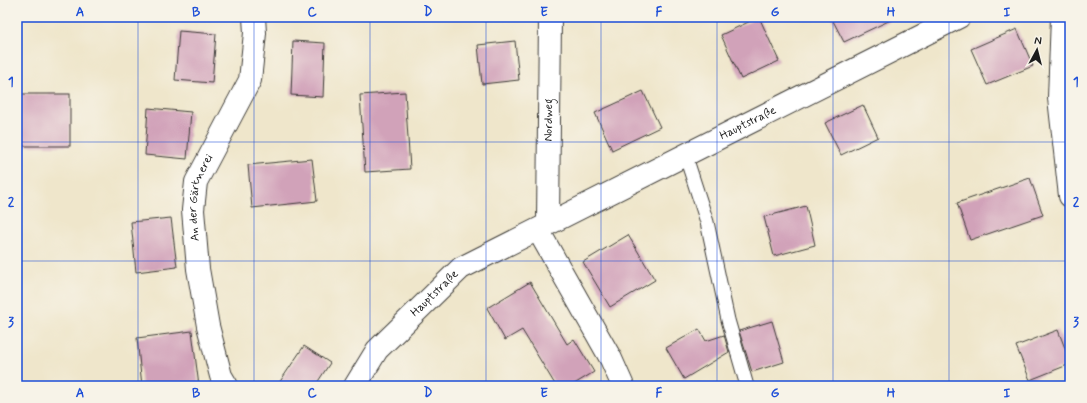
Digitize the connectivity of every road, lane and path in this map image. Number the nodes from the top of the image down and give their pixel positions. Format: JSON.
{"nodes":[{"id":1,"x":254,"y":17,"type":"edge"},
{"id":2,"x":550,"y":17,"type":"edge"},
{"id":3,"x":959,"y":17,"type":"edge"},
{"id":4,"x":1062,"y":17,"type":"edge"},
{"id":5,"x":685,"y":154,"type":"junction"},
{"id":6,"x":1070,"y":196,"type":"edge"},
{"id":7,"x":543,"y":226,"type":"junction"},
{"id":8,"x":227,"y":386,"type":"edge"},
{"id":9,"x":355,"y":386,"type":"edge"},
{"id":10,"x":623,"y":386,"type":"edge"},
{"id":11,"x":747,"y":386,"type":"edge"}],
"edges":[{"from":1,"to":8,"type":"street","name":"An der Gärtnerei"},
{"from":2,"to":7,"type":"street","name":"Nordweg"},
{"from":3,"to":5,"type":"street","name":"Hauptstraße"},
{"from":4,"to":6,"type":"street"},
{"from":5,"to":7,"type":"street","name":"Hauptstraße"},
{"from":5,"to":11,"type":"lane"},
{"from":7,"to":9,"type":"street","name":"Hauptstraße"},
{"from":7,"to":10,"type":"street"}]}
